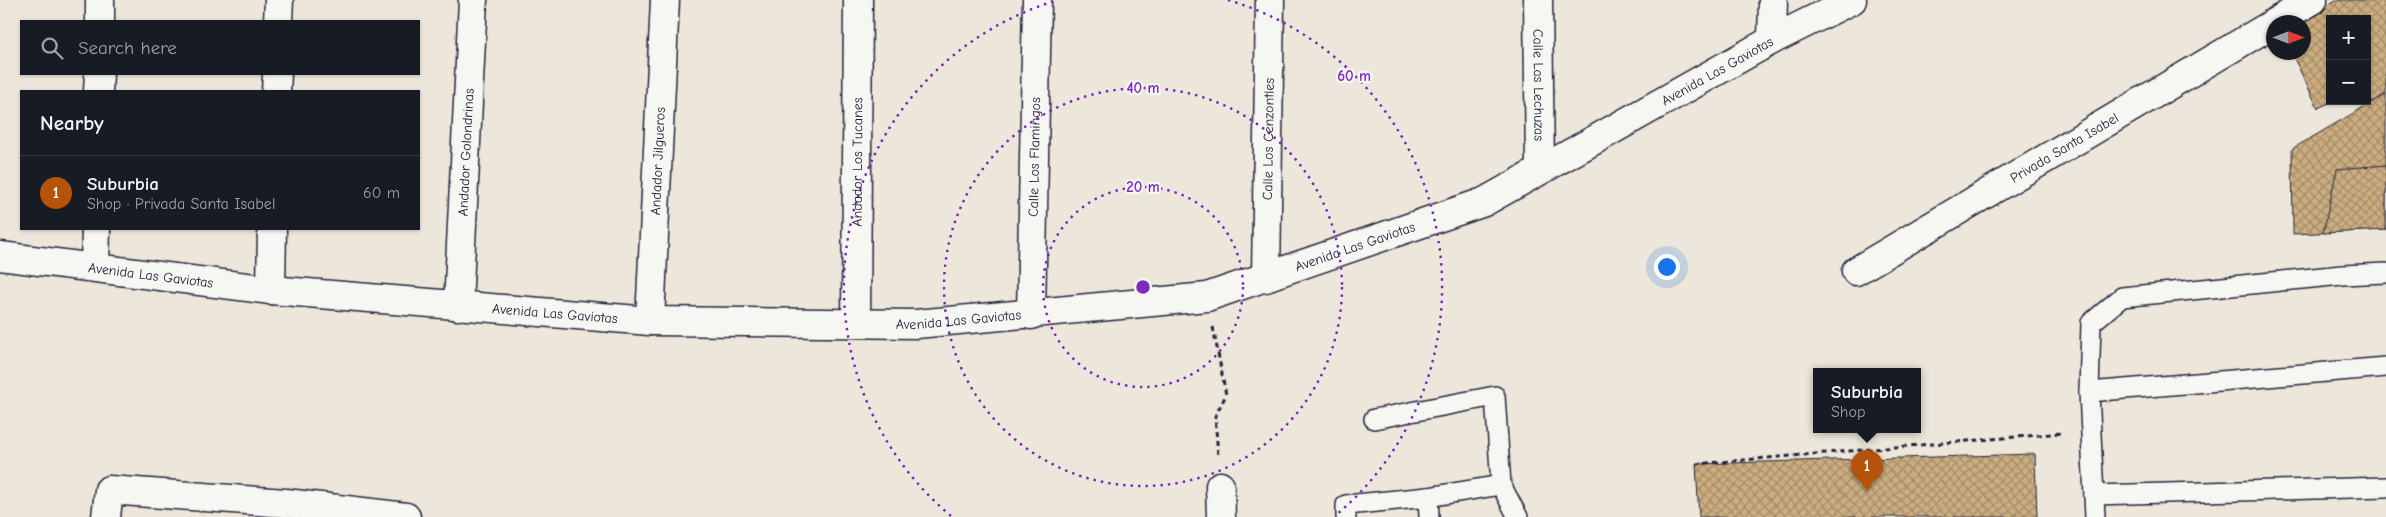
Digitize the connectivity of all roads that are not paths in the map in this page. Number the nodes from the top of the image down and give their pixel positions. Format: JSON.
{"nodes":[{"id":1,"x":100,"y":0,"type":"edge"},
{"id":2,"x":278,"y":0,"type":"edge"},
{"id":3,"x":473,"y":0,"type":"edge"},
{"id":4,"x":665,"y":0,"type":"edge"},
{"id":5,"x":858,"y":0,"type":"edge"},
{"id":6,"x":1036,"y":0,"type":"edge"},
{"id":7,"x":1270,"y":0,"type":"edge"},
{"id":8,"x":1538,"y":0,"type":"edge"},
{"id":9,"x":1773,"y":0,"type":"edge"},
{"id":10,"x":1852,"y":0,"type":"edge"},
{"id":11,"x":2313,"y":0,"type":"edge"},
{"id":12,"x":2288,"y":15,"type":"edge"},
{"id":13,"x":100,"y":20,"type":"edge"},
{"id":14,"x":278,"y":20,"type":"edge"},
{"id":15,"x":2266,"y":28,"type":"edge"},
{"id":16,"x":1772,"y":40,"type":"junction"},
{"id":17,"x":99,"y":75,"type":"edge"},
{"id":18,"x":276,"y":75,"type":"edge"},
{"id":19,"x":98,"y":90,"type":"edge"},
{"id":20,"x":276,"y":90,"type":"edge"},
{"id":21,"x":1540,"y":170,"type":"junction"},
{"id":22,"x":96,"y":230,"type":"edge"},
{"id":23,"x":272,"y":230,"type":"edge"},
{"id":24,"x":0,"y":256,"type":"edge"},
{"id":25,"x":95,"y":266,"type":"junction"},
{"id":26,"x":1856,"y":271,"type":"dead end"},
{"id":27,"x":2386,"y":273,"type":"edge"},
{"id":28,"x":1266,"y":278,"type":"junction"},
{"id":29,"x":271,"y":290,"type":"junction"},
{"id":30,"x":458,"y":306,"type":"junction"},
{"id":31,"x":1031,"y":315,"type":"junction"},
{"id":32,"x":650,"y":322,"type":"junction"},
{"id":33,"x":856,"y":323,"type":"junction"},
{"id":34,"x":2386,"y":367,"type":"edge"},
{"id":35,"x":2089,"y":392,"type":"junction"},
{"id":36,"x":1374,"y":419,"type":"dead end"},
{"id":37,"x":1220,"y":486,"type":"road end"},
{"id":38,"x":1501,"y":486,"type":"junction"},
{"id":39,"x":2386,"y":487,"type":"edge"},
{"id":40,"x":2094,"y":495,"type":"junction"},
{"id":41,"x":1428,"y":496,"type":"junction"},
{"id":42,"x":106,"y":517,"type":"edge"},
{"id":43,"x":406,"y":517,"type":"edge"},
{"id":44,"x":1221,"y":517,"type":"edge"},
{"id":45,"x":1346,"y":517,"type":"edge"},
{"id":46,"x":1429,"y":517,"type":"edge"},
{"id":47,"x":1518,"y":517,"type":"edge"},
{"id":48,"x":2095,"y":517,"type":"edge"}],
"edges":[{"from":1,"to":13,"type":"street"},
{"from":2,"to":14,"type":"street"},
{"from":3,"to":30,"type":"street","name":"Andador Golondrinas"},
{"from":4,"to":32,"type":"street","name":"Andador Jilgueros"},
{"from":5,"to":33,"type":"street","name":"Andador Los Tucanes"},
{"from":6,"to":31,"type":"street","name":"Calle Los Flamingos"},
{"from":7,"to":28,"type":"street","name":"Calle Los Cenzontles"},
{"from":8,"to":21,"type":"street","name":"Calle Las Lechuzas"},
{"from":9,"to":16,"type":"street"},
{"from":10,"to":16,"type":"street","name":"Avenida Las Gaviotas"},
{"from":11,"to":12,"type":"street","name":"Privada Santa Isabel"},
{"from":15,"to":26,"type":"street","name":"Privada Santa Isabel"},
{"from":16,"to":21,"type":"street","name":"Avenida Las Gaviotas"},
{"from":17,"to":19,"type":"street"},
{"from":18,"to":20,"type":"street"},
{"from":21,"to":28,"type":"street","name":"Avenida Las Gaviotas"},
{"from":22,"to":25,"type":"street"},
{"from":23,"to":29,"type":"street"},
{"from":24,"to":25,"type":"street","name":"Avenida Las Gaviotas"},
{"from":25,"to":29,"type":"street","name":"Avenida Las Gaviotas"},
{"from":27,"to":35,"type":"lane"},
{"from":28,"to":31,"type":"street","name":"Avenida Las Gaviotas"},
{"from":29,"to":30,"type":"street","name":"Avenida Las Gaviotas"},
{"from":30,"to":32,"type":"street","name":"Avenida Las Gaviotas"},
{"from":31,"to":33,"type":"street","name":"Avenida Las Gaviotas"},
{"from":32,"to":33,"type":"street","name":"Avenida Las Gaviotas"},
{"from":34,"to":35,"type":"lane"},
{"from":35,"to":40,"type":"lane"},
{"from":36,"to":38,"type":"lane"},
{"from":37,"to":44,"type":"street"},
{"from":38,"to":41,"type":"lane"},
{"from":38,"to":47,"type":"lane"},
{"from":39,"to":40,"type":"lane"},
{"from":40,"to":48,"type":"lane"},
{"from":41,"to":45,"type":"lane"},
{"from":41,"to":46,"type":"lane"},
{"from":42,"to":43,"type":"street"}]}
